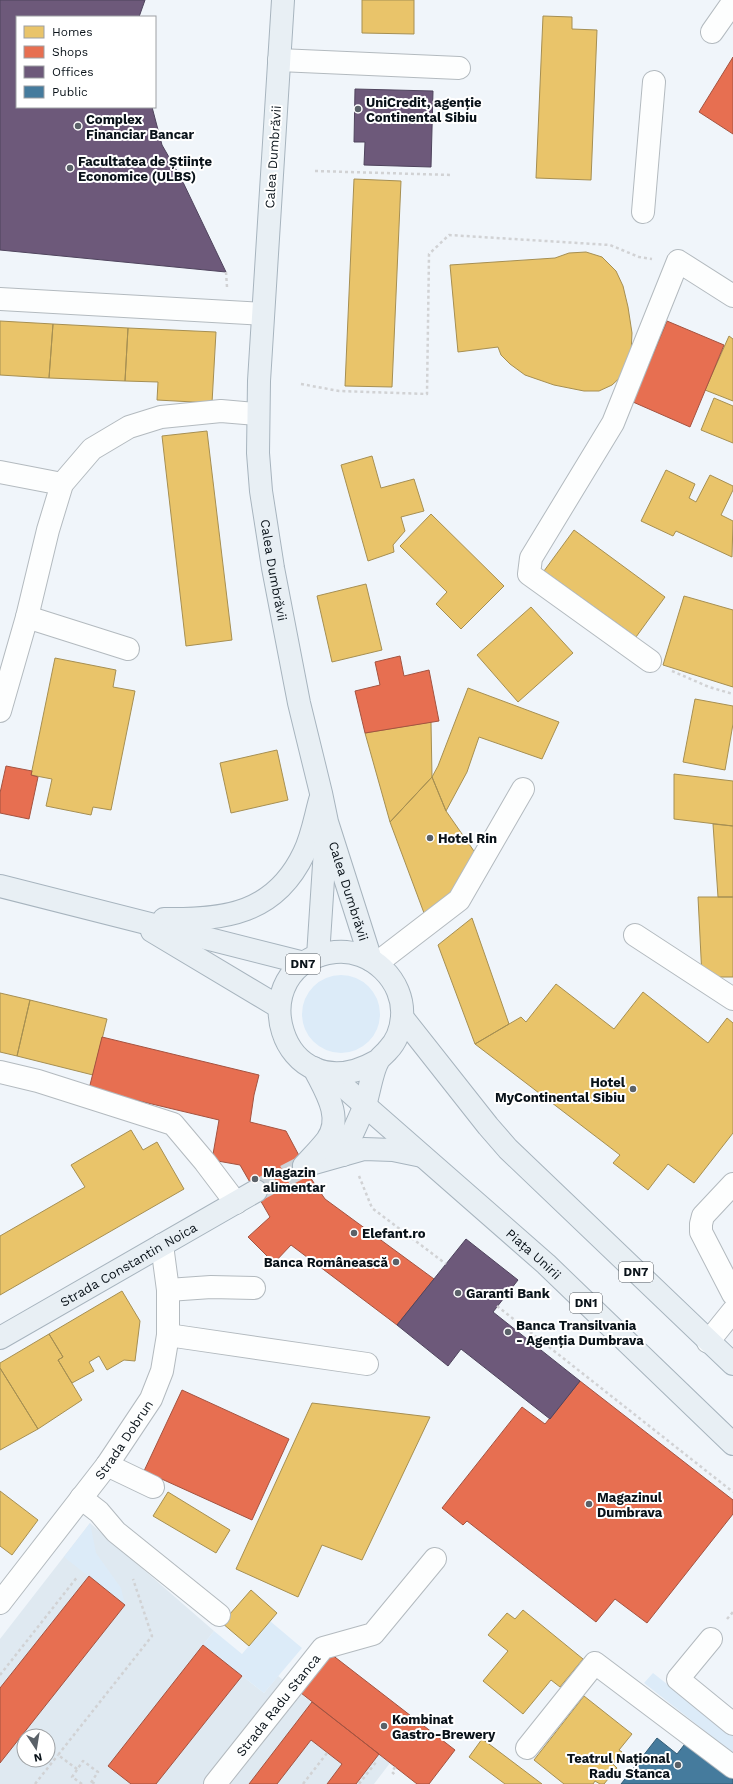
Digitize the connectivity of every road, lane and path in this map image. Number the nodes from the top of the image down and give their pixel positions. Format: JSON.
{"nodes":[{"id":1,"x":283,"y":0,"type":"edge"},
{"id":2,"x":733,"y":2,"type":"edge"},
{"id":3,"x":712,"y":32,"type":"dead end"},
{"id":4,"x":279,"y":60,"type":"junction"},
{"id":5,"x":459,"y":68,"type":"dead end"},
{"id":6,"x":654,"y":82,"type":"dead end"},
{"id":7,"x":315,"y":171,"type":"dead end"},
{"id":8,"x":452,"y":175,"type":"dead end"},
{"id":9,"x":643,"y":212,"type":"dead end"},
{"id":10,"x":678,"y":261,"type":"junction"},
{"id":11,"x":733,"y":296,"type":"edge"},
{"id":12,"x":0,"y":298,"type":"edge"},
{"id":13,"x":263,"y":314,"type":"junction"},
{"id":14,"x":301,"y":384,"type":"dead end"},
{"id":15,"x":258,"y":414,"type":"junction"},
{"id":16,"x":0,"y":472,"type":"edge"},
{"id":17,"x":62,"y":484,"type":"junction"},
{"id":18,"x":27,"y":617,"type":"junction"},
{"id":19,"x":8,"y":647,"type":"edge"},
{"id":20,"x":128,"y":649,"type":"dead end"},
{"id":21,"x":650,"y":661,"type":"joint"},
{"id":22,"x":733,"y":694,"type":"edge"},
{"id":23,"x":0,"y":711,"type":"edge"},
{"id":24,"x":523,"y":789,"type":"dead end"},
{"id":25,"x":321,"y":793,"type":"junction"},
{"id":26,"x":327,"y":822,"type":"junction"},
{"id":27,"x":0,"y":886,"type":"edge"},
{"id":28,"x":130,"y":918,"type":"junction"},
{"id":29,"x":635,"y":935,"type":"dead end"},
{"id":30,"x":311,"y":959,"type":"junction"},
{"id":31,"x":374,"y":962,"type":"junction"},
{"id":32,"x":733,"y":999,"type":"edge"},
{"id":33,"x":279,"y":1007,"type":"junction"},
{"id":34,"x":402,"y":1017,"type":"junction"},
{"id":35,"x":377,"y":1062,"type":"junction"},
{"id":36,"x":321,"y":1071,"type":"junction"},
{"id":37,"x":0,"y":1072,"type":"edge"},
{"id":38,"x":365,"y":1105,"type":"junction"},
{"id":39,"x":343,"y":1154,"type":"junction"},
{"id":40,"x":423,"y":1156,"type":"junction"},
{"id":41,"x":358,"y":1174,"type":"dead end"},
{"id":42,"x":733,"y":1184,"type":"edge"},
{"id":43,"x":256,"y":1191,"type":"tunnel mouth"},
{"id":44,"x":236,"y":1203,"type":"junction"},
{"id":45,"x":162,"y":1245,"type":"junction"},
{"id":46,"x":446,"y":1264,"type":"dead end"},
{"id":47,"x":254,"y":1288,"type":"dead end"},
{"id":48,"x":168,"y":1290,"type":"junction"},
{"id":49,"x":733,"y":1294,"type":"edge"},
{"id":50,"x":497,"y":1306,"type":"dead end"},
{"id":51,"x":733,"y":1311,"type":"edge"},
{"id":52,"x":168,"y":1335,"type":"junction"},
{"id":53,"x":0,"y":1338,"type":"edge"},
{"id":54,"x":708,"y":1342,"type":"junction"},
{"id":55,"x":367,"y":1364,"type":"dead end"},
{"id":56,"x":733,"y":1364,"type":"edge"},
{"id":57,"x":733,"y":1444,"type":"edge"},
{"id":58,"x":107,"y":1465,"type":"junction"},
{"id":59,"x":153,"y":1487,"type":"dead end"},
{"id":60,"x":733,"y":1492,"type":"edge"},
{"id":61,"x":81,"y":1498,"type":"junction"},
{"id":62,"x":435,"y":1559,"type":"dead end"},
{"id":63,"x":78,"y":1576,"type":"dead end"},
{"id":64,"x":0,"y":1603,"type":"edge"},
{"id":65,"x":219,"y":1615,"type":"dead end"},
{"id":66,"x":147,"y":1622,"type":"dead end"},
{"id":67,"x":711,"y":1639,"type":"dead end"},
{"id":68,"x":0,"y":1675,"type":"edge"},
{"id":69,"x":733,"y":1724,"type":"edge"},
{"id":70,"x":527,"y":1748,"type":"dead end"},
{"id":71,"x":327,"y":1753,"type":"dead end"},
{"id":72,"x":58,"y":1755,"type":"junction"},
{"id":73,"x":377,"y":1761,"type":"dead end"},
{"id":74,"x":395,"y":1767,"type":"dead end"},
{"id":75,"x":733,"y":1767,"type":"edge"},
{"id":76,"x":77,"y":1769,"type":"junction"},
{"id":77,"x":396,"y":1776,"type":"dead end"},
{"id":78,"x":91,"y":1783,"type":"edge"},
{"id":79,"x":35,"y":1784,"type":"edge"},
{"id":80,"x":82,"y":1784,"type":"edge"},
{"id":81,"x":95,"y":1784,"type":"edge"},
{"id":82,"x":215,"y":1784,"type":"edge"},
{"id":83,"x":303,"y":1784,"type":"edge"},
{"id":84,"x":359,"y":1784,"type":"edge"}],
"edges":[{"from":1,"to":4,"type":"main road","name":"Calea Dumbrăvii"},
{"from":2,"to":3,"type":"street"},
{"from":4,"to":5,"type":"street"},
{"from":4,"to":13,"type":"main road","name":"Calea Dumbrăvii"},
{"from":6,"to":9,"type":"street"},
{"from":7,"to":8,"type":"path"},
{"from":10,"to":11,"type":"street"},
{"from":10,"to":14,"type":"path"},
{"from":10,"to":21,"type":"street"},
{"from":12,"to":13,"type":"street"},
{"from":13,"to":15,"type":"main road","name":"Calea Dumbrăvii"},
{"from":15,"to":17,"type":"street"},
{"from":15,"to":25,"type":"main road","name":"Calea Dumbrăvii"},
{"from":16,"to":17,"type":"street"},
{"from":17,"to":18,"type":"street"},
{"from":18,"to":19,"type":"street"},
{"from":18,"to":20,"type":"street"},
{"from":19,"to":23,"type":"street"},
{"from":21,"to":22,"type":"path"},
{"from":24,"to":31,"type":"street"},
{"from":25,"to":26,"type":"main road","name":"Calea Dumbrăvii"},
{"from":25,"to":28,"type":"main road"},
{"from":26,"to":30,"type":"main road","name":"Calea Dumbrăvii"},
{"from":26,"to":31,"type":"main road","name":"Calea Dumbrăvii"},
{"from":27,"to":28,"type":"main road","number":"DN7"},
{"from":28,"to":30,"type":"main road","number":"DN7"},
{"from":28,"to":33,"type":"main road","number":"DN7"},
{"from":29,"to":32,"type":"street"},
{"from":30,"to":31,"type":"main road","number":"DN7"},
{"from":30,"to":33,"type":"main road","number":"DN7"},
{"from":31,"to":34,"type":"main road","number":"DN7"},
{"from":33,"to":36,"type":"main road","number":"DN7"},
{"from":34,"to":35,"type":"main road","number":"DN7"},
{"from":34,"to":54,"type":"main road","number":"DN7"},
{"from":35,"to":36,"type":"main road","number":"DN7"},
{"from":35,"to":38,"type":"main road"},
{"from":36,"to":38,"type":"main road","name":"Piața Unirii","number":"DN1"},
{"from":36,"to":39,"type":"main road"},
{"from":37,"to":44,"type":"street"},
{"from":38,"to":39,"type":"main road"},
{"from":38,"to":40,"type":"main road","name":"Piața Unirii","number":"DN1"},
{"from":39,"to":40,"type":"main road"},
{"from":40,"to":57,"type":"main road","name":"Piața Unirii","number":"DN1"},
{"from":41,"to":46,"type":"path"},
{"from":42,"to":49,"type":"street"},
{"from":43,"to":44,"type":"main road","name":"Strada Constantin Noica"},
{"from":44,"to":45,"type":"main road","name":"Strada Constantin Noica"},
{"from":45,"to":48,"type":"street","name":"Strada Dobrun"},
{"from":45,"to":53,"type":"main road","name":"Strada Constantin Noica"},
{"from":47,"to":48,"type":"street"},
{"from":48,"to":52,"type":"street","name":"Strada Dobrun"},
{"from":50,"to":60,"type":"path"},
{"from":51,"to":54,"type":"street"},
{"from":52,"to":55,"type":"street"},
{"from":52,"to":58,"type":"street","name":"Strada Dobrun"},
{"from":54,"to":56,"type":"main road","number":"DN7"},
{"from":58,"to":59,"type":"street"},
{"from":58,"to":61,"type":"street","name":"Strada Dobrun"},
{"from":61,"to":64,"type":"street","name":"Strada Dobrun"},
{"from":61,"to":65,"type":"street"},
{"from":62,"to":82,"type":"street","name":"Strada Radu Stanca"},
{"from":63,"to":68,"type":"path"},
{"from":66,"to":72,"type":"path"},
{"from":67,"to":69,"type":"street"},
{"from":70,"to":75,"type":"street"},
{"from":71,"to":83,"type":"path"},
{"from":72,"to":76,"type":"path"},
{"from":72,"to":79,"type":"path"},
{"from":73,"to":84,"type":"path"},
{"from":74,"to":77,"type":"path"},
{"from":76,"to":78,"type":"path"},
{"from":76,"to":80,"type":"path"},
{"from":78,"to":81,"type":"path"}]}
